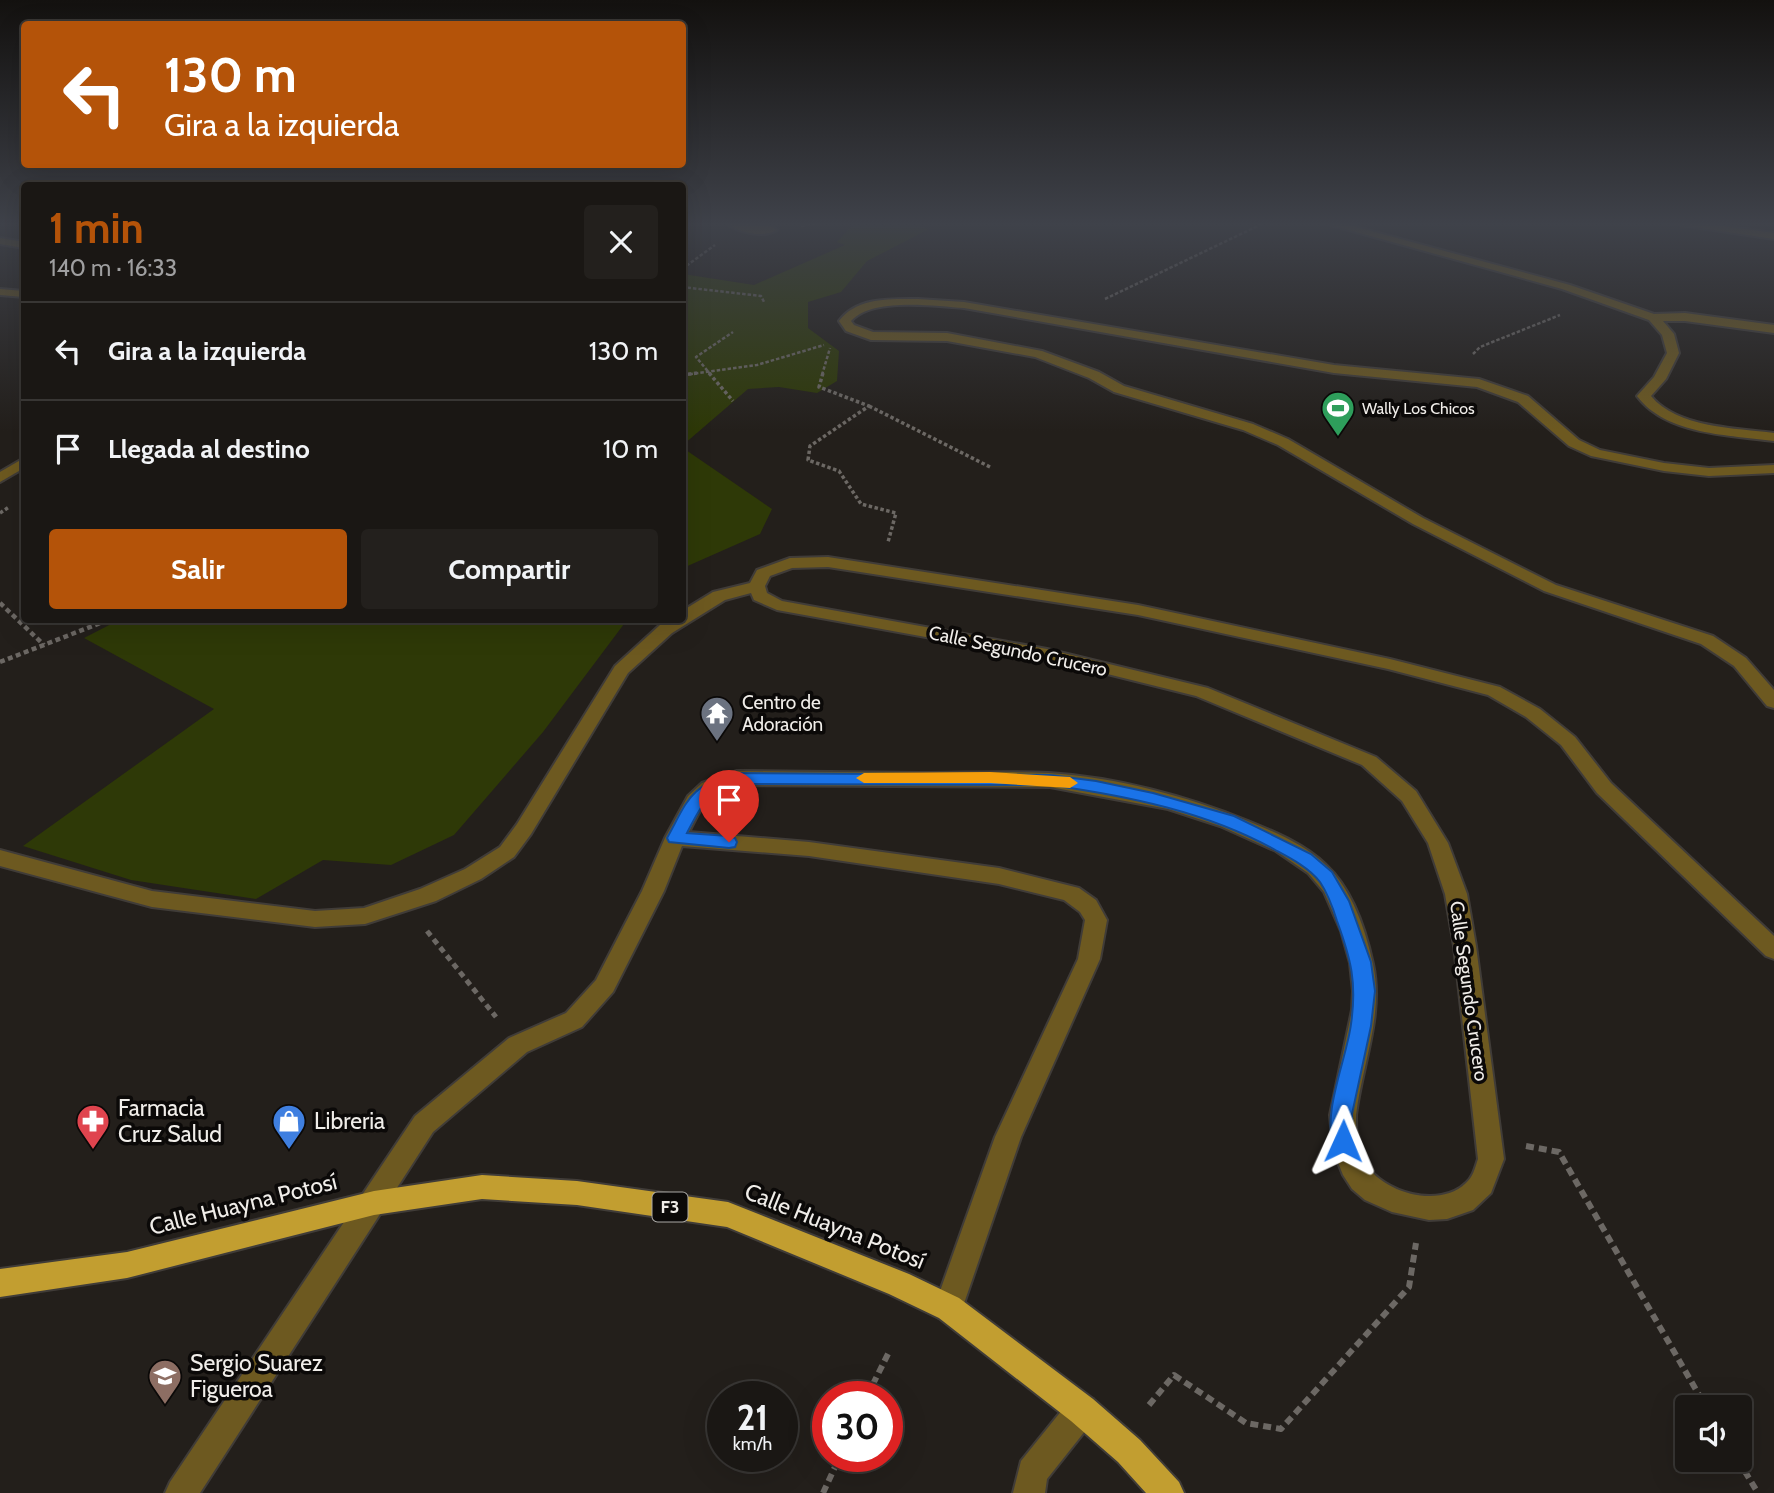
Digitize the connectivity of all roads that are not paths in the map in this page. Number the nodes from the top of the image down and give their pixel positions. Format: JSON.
{"nodes":[{"id":1,"x":0,"y":292,"type":"edge"},
{"id":2,"x":1580,"y":292,"type":"edge"},
{"id":3,"x":21,"y":294,"type":"edge"},
{"id":4,"x":1653,"y":318,"type":"junction"},
{"id":5,"x":1774,"y":329,"type":"edge"},
{"id":6,"x":1774,"y":437,"type":"edge"},
{"id":7,"x":21,"y":464,"type":"edge"},
{"id":8,"x":1774,"y":469,"type":"edge"},
{"id":9,"x":0,"y":478,"type":"edge"},
{"id":10,"x":757,"y":586,"type":"junction"},
{"id":11,"x":686,"y":617,"type":"edge"},
{"id":12,"x":676,"y":623,"type":"edge"},
{"id":13,"x":1774,"y":702,"type":"edge"},
{"id":14,"x":675,"y":838,"type":"junction"},
{"id":15,"x":0,"y":858,"type":"edge"},
{"id":16,"x":1774,"y":950,"type":"edge"},
{"id":17,"x":374,"y":1203,"type":"junction"},
{"id":18,"x":0,"y":1283,"type":"edge"},
{"id":19,"x":949,"y":1308,"type":"junction"},
{"id":20,"x":1082,"y":1410,"type":"junction"},
{"id":21,"x":181,"y":1493,"type":"edge"},
{"id":22,"x":1029,"y":1493,"type":"edge"},
{"id":23,"x":1168,"y":1493,"type":"edge"}],
"edges":[{"from":1,"to":3,"type":"street"},
{"from":2,"to":4,"type":"street"},
{"from":4,"to":5,"type":"street"},
{"from":4,"to":6,"type":"street"},
{"from":7,"to":9,"type":"street"},
{"from":8,"to":13,"type":"street"},
{"from":10,"to":11,"type":"street"},
{"from":10,"to":14,"type":"street","name":"Calle Segundo Crucero"},
{"from":10,"to":16,"type":"street"},
{"from":12,"to":15,"type":"street"},
{"from":14,"to":17,"type":"street","name":"Calle Segundo Crucero"},
{"from":14,"to":19,"type":"street"},
{"from":17,"to":18,"type":"highway","name":"Calle Huayna Potosí","number":"F3"},
{"from":17,"to":19,"type":"highway","name":"Calle Huayna Potosí","number":"F3"},
{"from":17,"to":21,"type":"street","name":"Calle Segundo Crucero"},
{"from":19,"to":20,"type":"highway","name":"Calle Huayna Potosí","number":"F3"},
{"from":20,"to":22,"type":"street"},
{"from":20,"to":23,"type":"highway","name":"Calle Huayna Potosí","number":"F3"}]}
